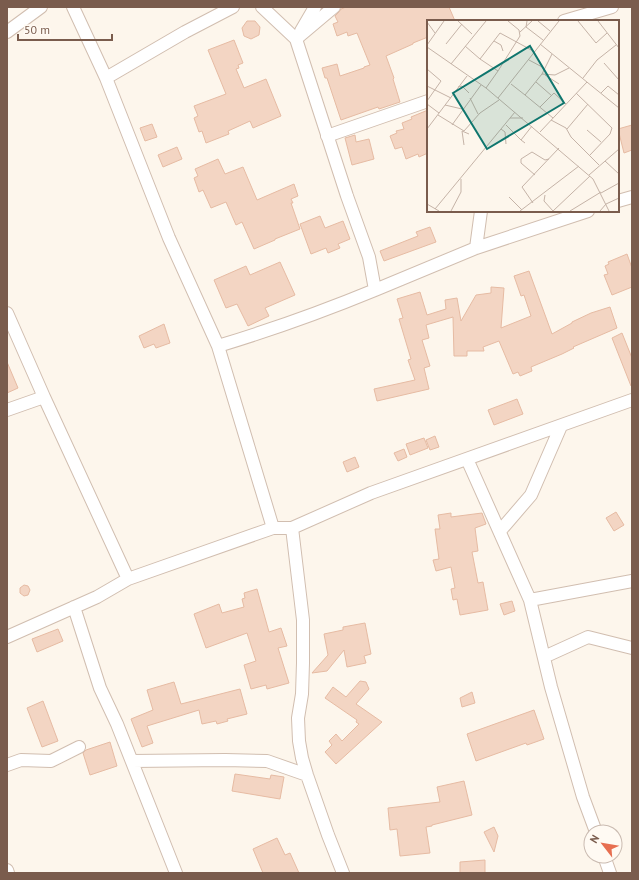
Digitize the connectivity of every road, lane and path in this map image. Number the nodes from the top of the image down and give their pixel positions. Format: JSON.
{"nodes":[{"id":1,"x":41,"y":7,"type":"edge"},
{"id":2,"x":73,"y":7,"type":"edge"},
{"id":3,"x":233,"y":7,"type":"edge"},
{"id":4,"x":262,"y":7,"type":"edge"},
{"id":5,"x":315,"y":7,"type":"edge"},
{"id":6,"x":334,"y":7,"type":"edge"},
{"id":7,"x":612,"y":7,"type":"edge"},
{"id":8,"x":567,"y":20,"type":"edge"},
{"id":9,"x":7,"y":32,"type":"edge"},
{"id":10,"x":296,"y":39,"type":"junction"},
{"id":11,"x":106,"y":78,"type":"junction"},
{"id":12,"x":427,"y":101,"type":"edge"},
{"id":13,"x":327,"y":136,"type":"junction"},
{"id":14,"x":632,"y":197,"type":"edge"},
{"id":15,"x":619,"y":201,"type":"edge"},
{"id":16,"x":481,"y":212,"type":"edge"},
{"id":17,"x":581,"y":212,"type":"edge"},
{"id":18,"x":554,"y":216,"type":"edge"},
{"id":19,"x":476,"y":248,"type":"junction"},
{"id":20,"x":375,"y":290,"type":"junction"},
{"id":21,"x":7,"y":313,"type":"edge"},
{"id":22,"x":218,"y":346,"type":"junction"},
{"id":23,"x":44,"y":397,"type":"junction"},
{"id":24,"x":632,"y":400,"type":"edge"},
{"id":25,"x":7,"y":410,"type":"edge"},
{"id":26,"x":561,"y":426,"type":"junction"},
{"id":27,"x":467,"y":459,"type":"junction"},
{"id":28,"x":273,"y":528,"type":"junction"},
{"id":29,"x":292,"y":528,"type":"junction"},
{"id":30,"x":500,"y":531,"type":"junction"},
{"id":31,"x":128,"y":579,"type":"junction"},
{"id":32,"x":632,"y":581,"type":"edge"},
{"id":33,"x":530,"y":600,"type":"junction"},
{"id":34,"x":74,"y":607,"type":"junction"},
{"id":35,"x":7,"y":638,"type":"edge"},
{"id":36,"x":632,"y":648,"type":"edge"},
{"id":37,"x":544,"y":657,"type":"junction"},
{"id":38,"x":79,"y":747,"type":"dead end"},
{"id":39,"x":132,"y":761,"type":"junction"},
{"id":40,"x":7,"y":765,"type":"edge"},
{"id":41,"x":307,"y":775,"type":"junction"},
{"id":42,"x":593,"y":824,"type":"edge"},
{"id":43,"x":7,"y":870,"type":"edge"},
{"id":44,"x":8,"y":873,"type":"edge"},
{"id":45,"x":176,"y":873,"type":"edge"},
{"id":46,"x":343,"y":873,"type":"edge"}],
"edges":[{"from":1,"to":9,"type":"street"},
{"from":2,"to":11,"type":"street"},
{"from":3,"to":11,"type":"street"},
{"from":4,"to":10,"type":"street"},
{"from":5,"to":10,"type":"street"},
{"from":6,"to":10,"type":"street"},
{"from":7,"to":8,"type":"street"},
{"from":10,"to":13,"type":"street"},
{"from":11,"to":22,"type":"street"},
{"from":12,"to":13,"type":"street"},
{"from":13,"to":20,"type":"street"},
{"from":14,"to":15,"type":"street"},
{"from":16,"to":19,"type":"street"},
{"from":17,"to":18,"type":"street"},
{"from":18,"to":19,"type":"street"},
{"from":19,"to":20,"type":"street"},
{"from":20,"to":22,"type":"street"},
{"from":21,"to":23,"type":"street"},
{"from":22,"to":28,"type":"street"},
{"from":23,"to":25,"type":"street"},
{"from":23,"to":31,"type":"street"},
{"from":24,"to":26,"type":"street"},
{"from":26,"to":27,"type":"street"},
{"from":26,"to":30,"type":"street"},
{"from":27,"to":29,"type":"street"},
{"from":27,"to":30,"type":"street"},
{"from":28,"to":29,"type":"street"},
{"from":28,"to":31,"type":"street"},
{"from":29,"to":41,"type":"street"},
{"from":30,"to":33,"type":"street"},
{"from":31,"to":34,"type":"street"},
{"from":32,"to":33,"type":"street"},
{"from":33,"to":37,"type":"street"},
{"from":34,"to":35,"type":"street"},
{"from":34,"to":39,"type":"street"},
{"from":36,"to":37,"type":"street"},
{"from":37,"to":42,"type":"street"},
{"from":38,"to":40,"type":"street"},
{"from":39,"to":41,"type":"street"},
{"from":39,"to":45,"type":"street"},
{"from":41,"to":46,"type":"street"},
{"from":43,"to":44,"type":"street"}]}
